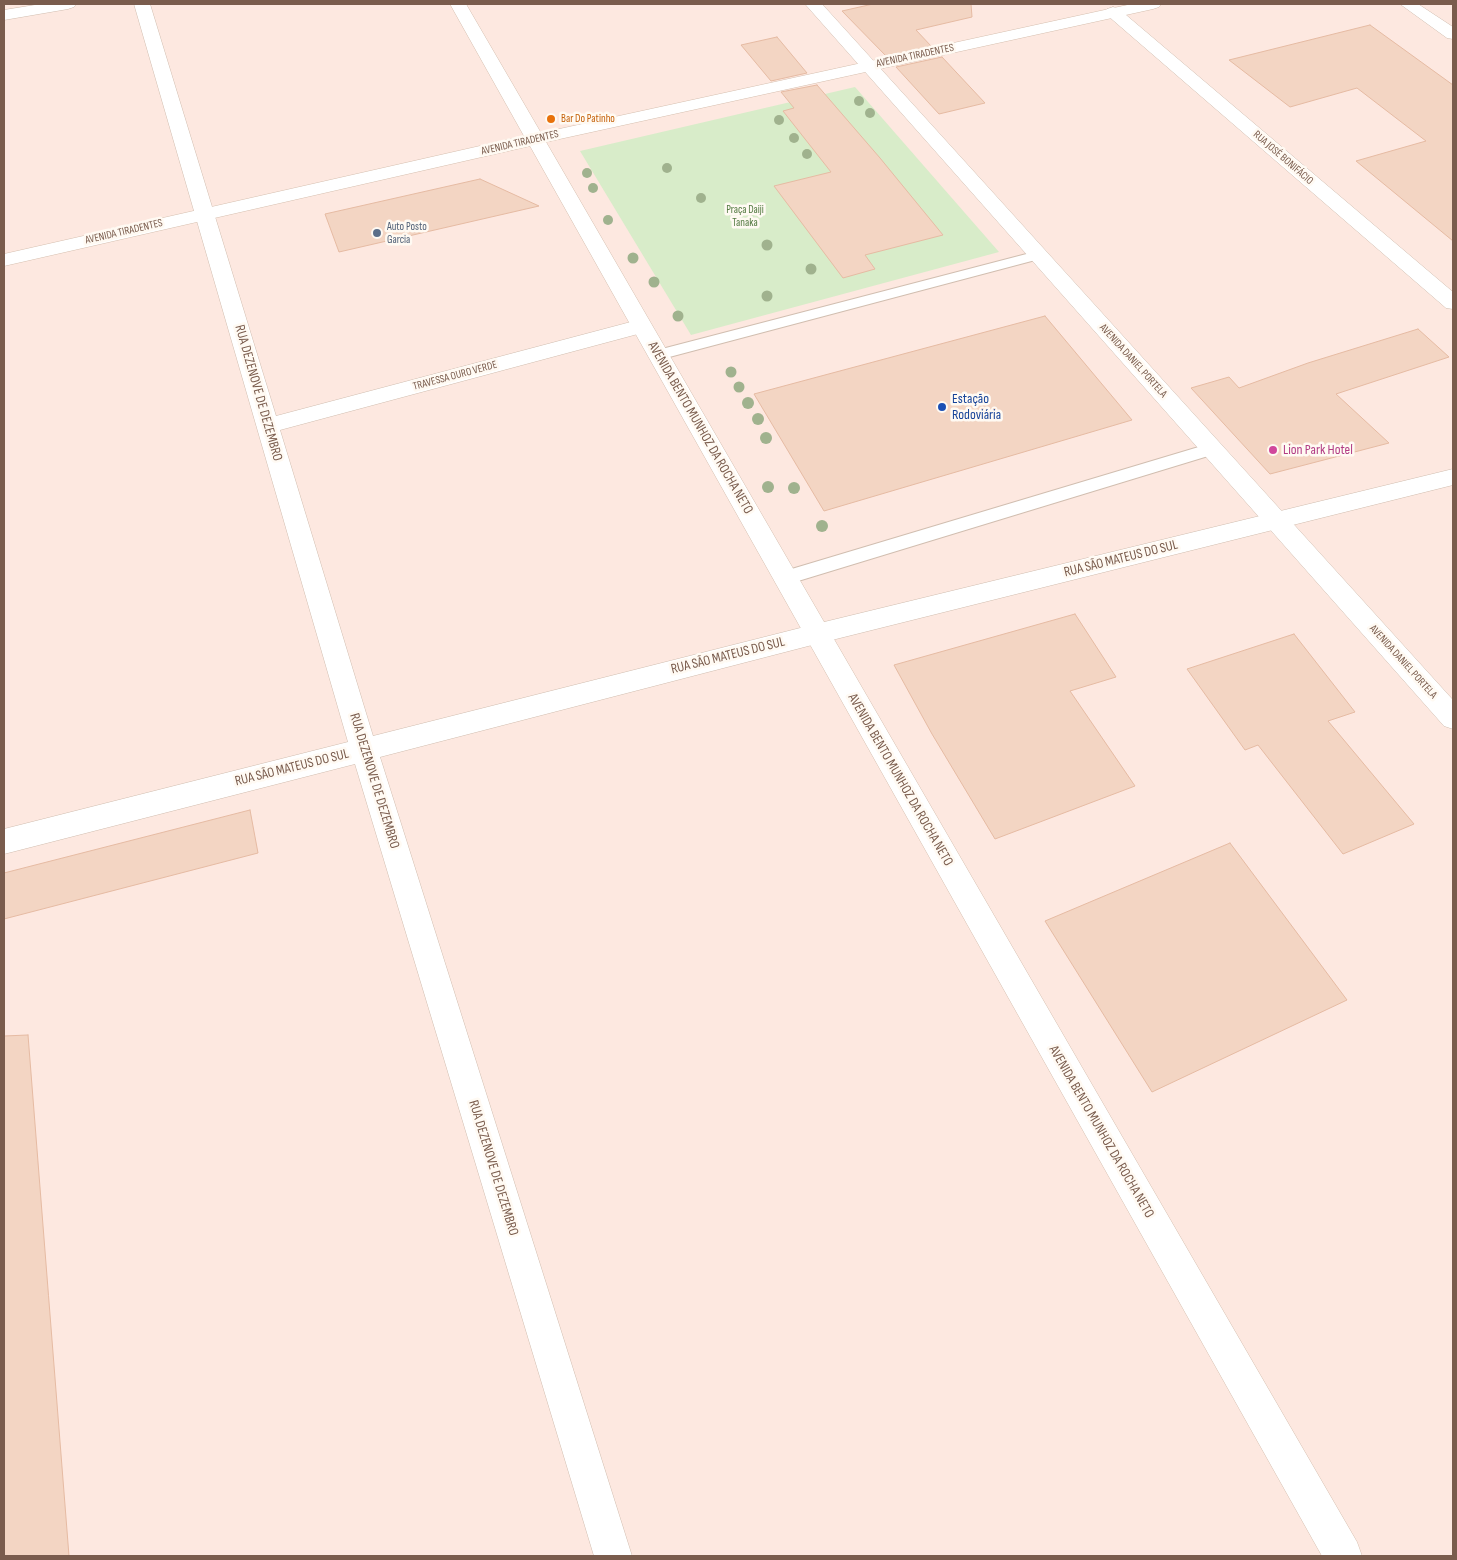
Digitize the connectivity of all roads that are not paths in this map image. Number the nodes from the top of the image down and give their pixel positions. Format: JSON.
{"nodes":[{"id":1,"x":68,"y":4,"type":"edge"},
{"id":2,"x":142,"y":4,"type":"edge"},
{"id":3,"x":458,"y":4,"type":"edge"},
{"id":4,"x":813,"y":4,"type":"edge"},
{"id":5,"x":1145,"y":4,"type":"edge"},
{"id":6,"x":1408,"y":4,"type":"edge"},
{"id":7,"x":1113,"y":12,"type":"junction"},
{"id":8,"x":4,"y":15,"type":"edge"},
{"id":9,"x":1453,"y":34,"type":"edge"},
{"id":10,"x":869,"y":66,"type":"junction"},
{"id":11,"x":536,"y":140,"type":"junction"},
{"id":12,"x":205,"y":214,"type":"junction"},
{"id":13,"x":1038,"y":255,"type":"junction"},
{"id":14,"x":4,"y":260,"type":"edge"},
{"id":15,"x":1453,"y":303,"type":"edge"},
{"id":16,"x":642,"y":326,"type":"junction"},
{"id":17,"x":658,"y":355,"type":"junction"},
{"id":18,"x":268,"y":426,"type":"junction"},
{"id":19,"x":1212,"y":449,"type":"junction"},
{"id":20,"x":1453,"y":477,"type":"edge"},
{"id":21,"x":1276,"y":520,"type":"junction"},
{"id":22,"x":785,"y":578,"type":"junction"},
{"id":23,"x":816,"y":634,"type":"junction"},
{"id":24,"x":1453,"y":718,"type":"edge"},
{"id":25,"x":364,"y":750,"type":"junction"},
{"id":26,"x":4,"y":842,"type":"edge"},
{"id":27,"x":614,"y":1556,"type":"edge"},
{"id":28,"x":1343,"y":1556,"type":"edge"}],
"edges":[{"from":1,"to":8,"type":"street"},
{"from":2,"to":12,"type":"street","name":"RUA DEZENOVE DE DEZEMBRO"},
{"from":3,"to":11,"type":"street","name":"AVENIDA BENTO MUNHOZ DA ROCHA NETO"},
{"from":4,"to":10,"type":"street","name":"AVENIDA DANIEL PORTELA"},
{"from":5,"to":7,"type":"street","name":"AVENIDA TIRADENTES"},
{"from":6,"to":9,"type":"street"},
{"from":7,"to":10,"type":"street","name":"AVENIDA TIRADENTES"},
{"from":7,"to":15,"type":"street","name":"RUA JOSÉ BONIFÁCIO"},
{"from":10,"to":11,"type":"street","name":"AVENIDA TIRADENTES"},
{"from":10,"to":13,"type":"street","name":"AVENIDA DANIEL PORTELA"},
{"from":11,"to":12,"type":"street","name":"AVENIDA TIRADENTES"},
{"from":11,"to":16,"type":"street","name":"AVENIDA BENTO MUNHOZ DA ROCHA NETO"},
{"from":12,"to":14,"type":"street","name":"AVENIDA TIRADENTES"},
{"from":12,"to":18,"type":"street","name":"RUA DEZENOVE DE DEZEMBRO"},
{"from":13,"to":17,"type":"lane"},
{"from":13,"to":19,"type":"street","name":"AVENIDA DANIEL PORTELA"},
{"from":16,"to":17,"type":"street","name":"AVENIDA BENTO MUNHOZ DA ROCHA NETO"},
{"from":16,"to":18,"type":"street","name":"TRAVESSA OURO VERDE"},
{"from":17,"to":22,"type":"street","name":"AVENIDA BENTO MUNHOZ DA ROCHA NETO"},
{"from":18,"to":25,"type":"street","name":"RUA DEZENOVE DE DEZEMBRO"},
{"from":19,"to":21,"type":"street","name":"AVENIDA DANIEL PORTELA"},
{"from":19,"to":22,"type":"lane"},
{"from":20,"to":21,"type":"street","name":"RUA SÃO MATEUS DO SUL"},
{"from":21,"to":23,"type":"street","name":"RUA SÃO MATEUS DO SUL"},
{"from":21,"to":24,"type":"street","name":"AVENIDA DANIEL PORTELA"},
{"from":22,"to":23,"type":"street","name":"AVENIDA BENTO MUNHOZ DA ROCHA NETO"},
{"from":23,"to":25,"type":"street","name":"RUA SÃO MATEUS DO SUL"},
{"from":23,"to":28,"type":"street","name":"AVENIDA BENTO MUNHOZ DA ROCHA NETO"},
{"from":25,"to":26,"type":"street","name":"RUA SÃO MATEUS DO SUL"},
{"from":25,"to":27,"type":"street","name":"RUA DEZENOVE DE DEZEMBRO"}]}
